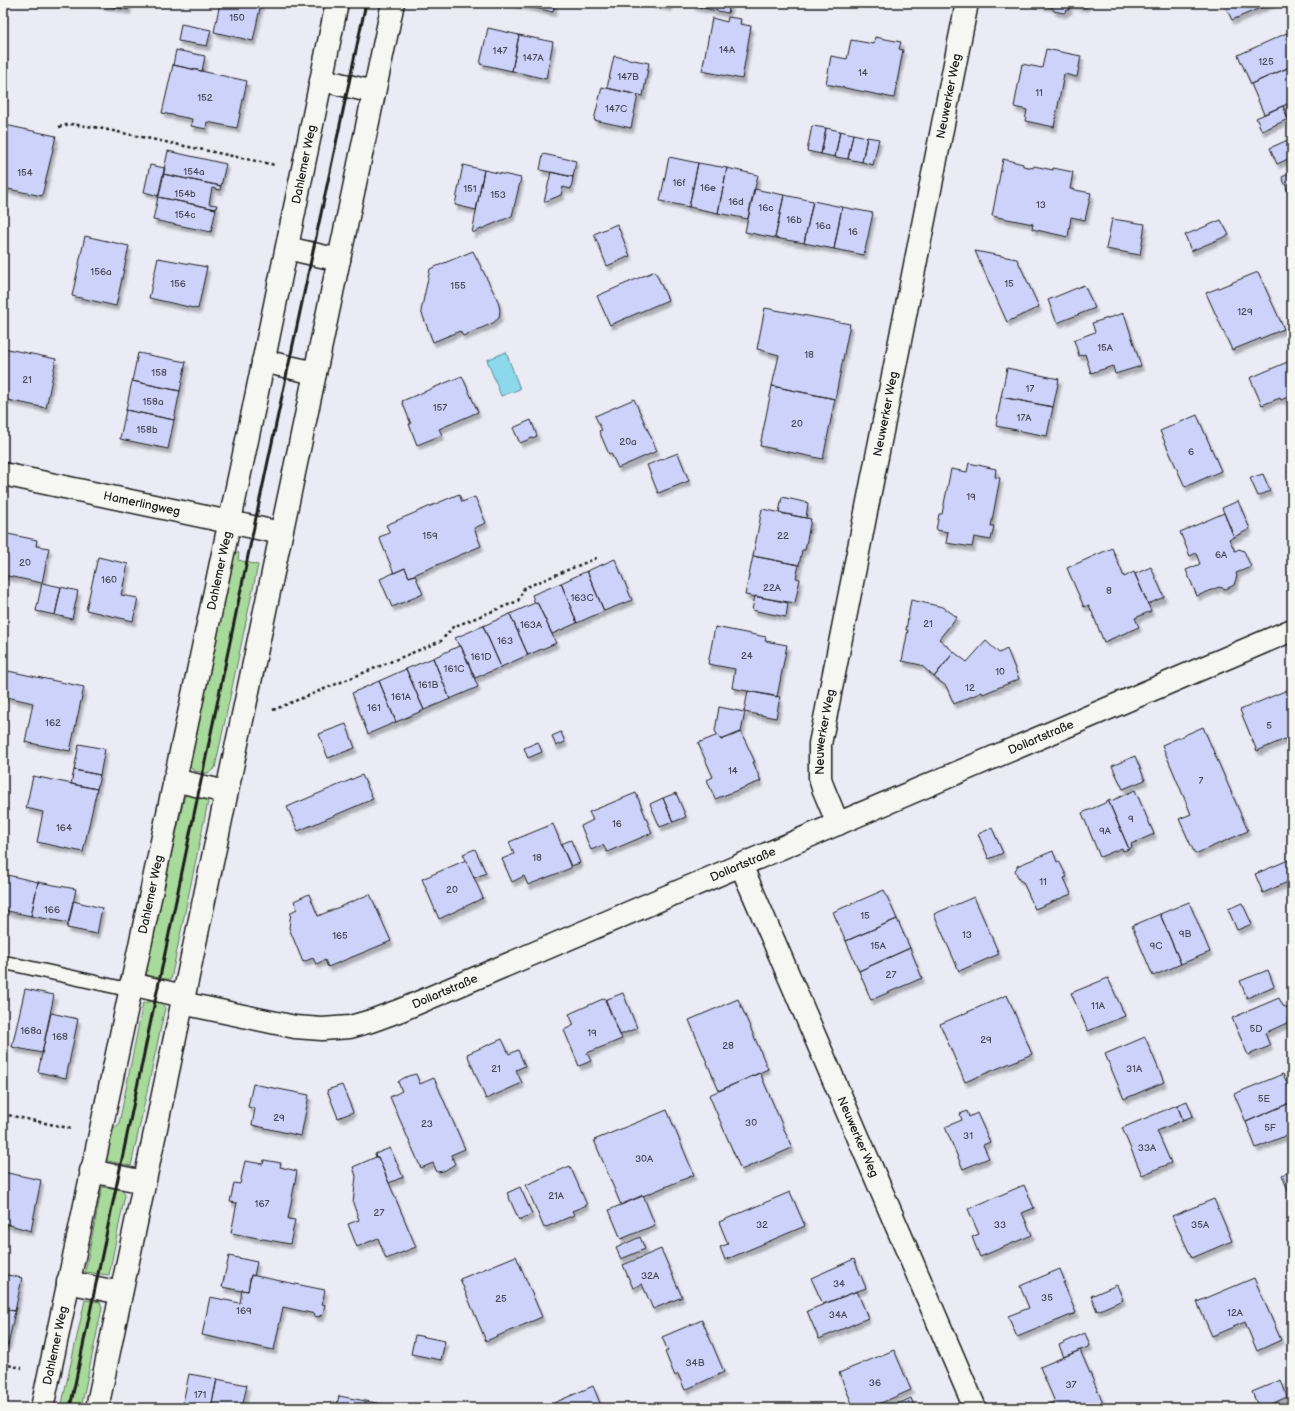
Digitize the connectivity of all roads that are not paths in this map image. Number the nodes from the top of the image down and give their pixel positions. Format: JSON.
{"nodes":[{"id":1,"x":337,"y":3,"type":"edge"},
{"id":2,"x":393,"y":3,"type":"edge"},
{"id":3,"x":967,"y":3,"type":"edge"},
{"id":4,"x":322,"y":80,"type":"junction"},
{"id":5,"x":374,"y":92,"type":"junction"},
{"id":6,"x":287,"y":248,"type":"junction"},
{"id":7,"x":339,"y":260,"type":"junction"},
{"id":8,"x":263,"y":361,"type":"junction"},
{"id":9,"x":315,"y":373,"type":"junction"},
{"id":10,"x":3,"y":474,"type":"edge"},
{"id":11,"x":230,"y":522,"type":"junction"},
{"id":12,"x":280,"y":533,"type":"junction"},
{"id":13,"x":1292,"y":630,"type":"edge"},
{"id":14,"x":174,"y":780,"type":"junction"},
{"id":15,"x":226,"y":792,"type":"junction"},
{"id":16,"x":838,"y":824,"type":"junction"},
{"id":17,"x":741,"y":865,"type":"junction"},
{"id":18,"x":3,"y":962,"type":"edge"},
{"id":19,"x":130,"y":987,"type":"junction"},
{"id":20,"x":182,"y":999,"type":"junction"},
{"id":21,"x":91,"y":1171,"type":"junction"},
{"id":22,"x":144,"y":1182,"type":"junction"},
{"id":23,"x":68,"y":1282,"type":"junction"},
{"id":24,"x":121,"y":1293,"type":"junction"},
{"id":25,"x":42,"y":1408,"type":"edge"},
{"id":26,"x":97,"y":1408,"type":"edge"},
{"id":27,"x":975,"y":1408,"type":"edge"}],
"edges":[{"from":1,"to":4,"type":"street","name":"Dahlemer Weg"},
{"from":2,"to":5,"type":"street"},
{"from":3,"to":16,"type":"street","name":"Neuwerker Weg"},
{"from":4,"to":5,"type":"street"},
{"from":4,"to":6,"type":"street","name":"Dahlemer Weg"},
{"from":5,"to":7,"type":"street"},
{"from":6,"to":7,"type":"street"},
{"from":6,"to":8,"type":"street","name":"Dahlemer Weg"},
{"from":7,"to":9,"type":"street"},
{"from":8,"to":9,"type":"street"},
{"from":8,"to":11,"type":"street","name":"Dahlemer Weg"},
{"from":9,"to":12,"type":"street"},
{"from":10,"to":11,"type":"street","name":"Hamerlingweg"},
{"from":11,"to":12,"type":"street","name":"Hamerlingweg"},
{"from":11,"to":14,"type":"street","name":"Dahlemer Weg"},
{"from":12,"to":15,"type":"street"},
{"from":13,"to":16,"type":"street","name":"Dollartstraße"},
{"from":14,"to":15,"type":"street"},
{"from":14,"to":19,"type":"street","name":"Dahlemer Weg"},
{"from":15,"to":20,"type":"street"},
{"from":16,"to":17,"type":"street","name":"Dollartstraße"},
{"from":17,"to":20,"type":"street","name":"Dollartstraße"},
{"from":17,"to":27,"type":"street","name":"Neuwerker Weg"},
{"from":18,"to":19,"type":"lane"},
{"from":19,"to":20,"type":"street"},
{"from":19,"to":21,"type":"street","name":"Dahlemer Weg"},
{"from":20,"to":22,"type":"street"},
{"from":21,"to":22,"type":"street"},
{"from":21,"to":23,"type":"street","name":"Dahlemer Weg"},
{"from":22,"to":24,"type":"street"},
{"from":23,"to":24,"type":"street"},
{"from":23,"to":25,"type":"street","name":"Dahlemer Weg"},
{"from":24,"to":26,"type":"street"}]}
